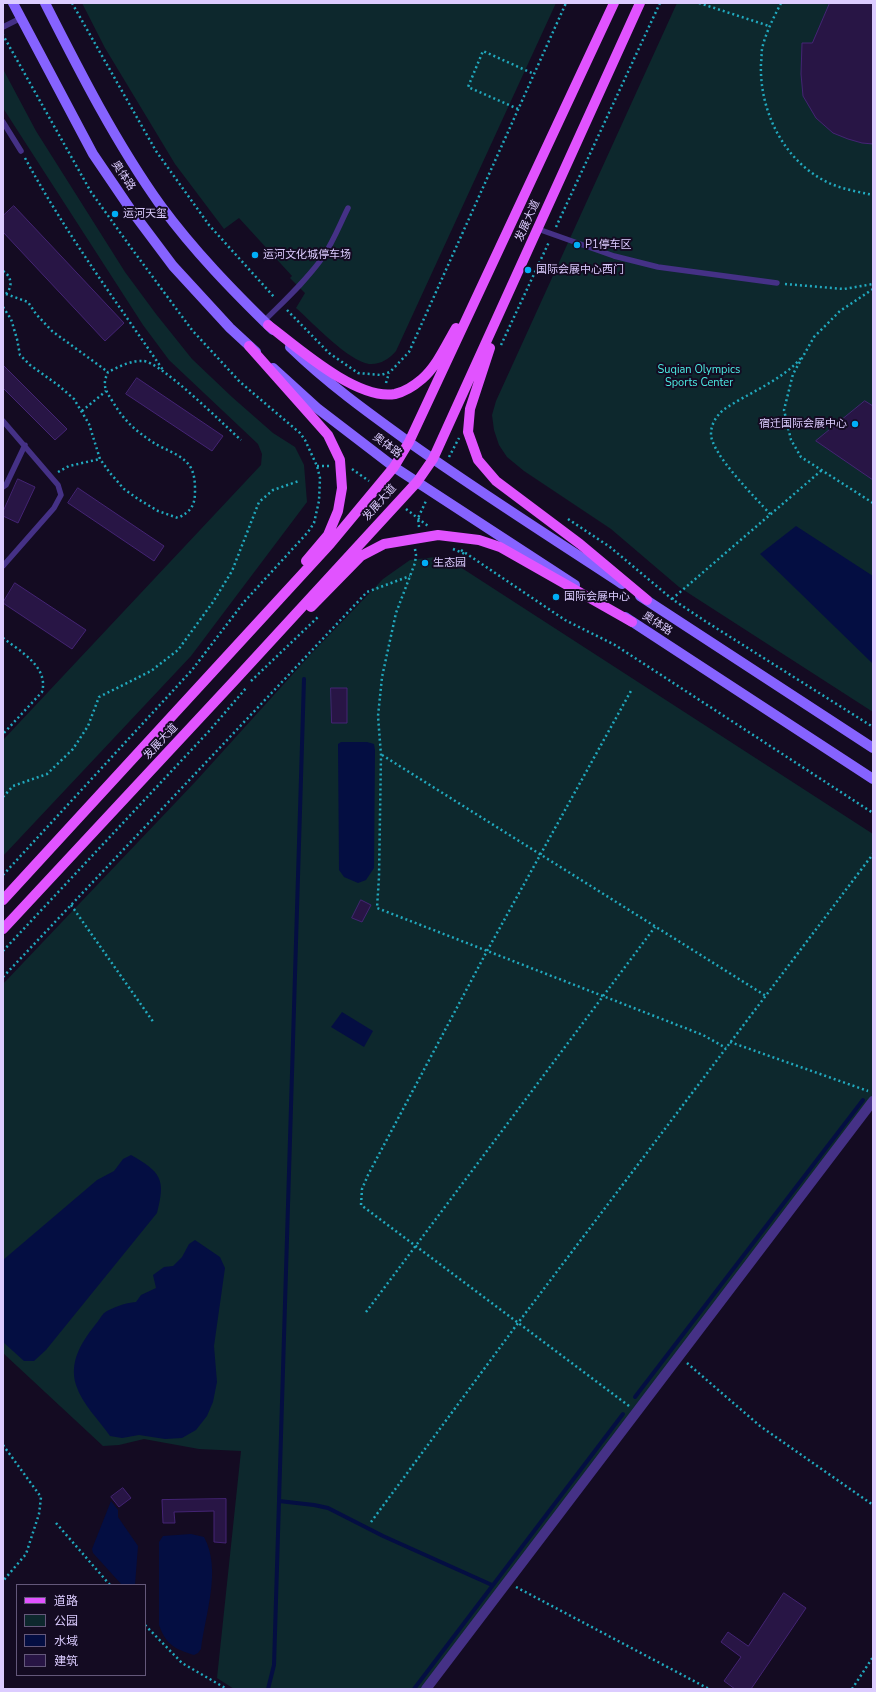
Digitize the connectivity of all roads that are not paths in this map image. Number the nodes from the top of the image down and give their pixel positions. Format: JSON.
{"nodes":[{"id":1,"x":13,"y":3,"type":"edge"},
{"id":2,"x":45,"y":3,"type":"edge"},
{"id":3,"x":614,"y":3,"type":"edge"},
{"id":4,"x":640,"y":3,"type":"edge"},
{"id":5,"x":21,"y":18,"type":"junction"},
{"id":6,"x":3,"y":27,"type":"edge"},
{"id":7,"x":3,"y":122,"type":"edge"},
{"id":8,"x":21,"y":151,"type":"road end"},
{"id":9,"x":348,"y":208,"type":"dead end"},
{"id":10,"x":538,"y":229,"type":"junction"},
{"id":11,"x":486,"y":276,"type":"junction"},
{"id":12,"x":777,"y":283,"type":"road end"},
{"id":13,"x":509,"y":291,"type":"junction"},
{"id":14,"x":266,"y":323,"type":"junction"},
{"id":15,"x":249,"y":346,"type":"junction"},
{"id":16,"x":3,"y":421,"type":"edge"},
{"id":17,"x":409,"y":442,"type":"junction"},
{"id":18,"x":25,"y":445,"type":"junction"},
{"id":19,"x":433,"y":459,"type":"junction"},
{"id":20,"x":394,"y":467,"type":"junction"},
{"id":21,"x":416,"y":482,"type":"junction"},
{"id":22,"x":3,"y":487,"type":"edge"},
{"id":23,"x":3,"y":566,"type":"edge"},
{"id":24,"x":647,"y":600,"type":"junction"},
{"id":25,"x":632,"y":622,"type":"junction"},
{"id":26,"x":220,"y":665,"type":"junction"},
{"id":27,"x":235,"y":680,"type":"junction"},
{"id":28,"x":873,"y":748,"type":"edge"},
{"id":29,"x":873,"y":779,"type":"edge"},
{"id":30,"x":3,"y":900,"type":"edge"},
{"id":31,"x":3,"y":930,"type":"edge"},
{"id":32,"x":873,"y":1101,"type":"edge"},
{"id":33,"x":426,"y":1689,"type":"edge"}],
"edges":[{"from":1,"to":5,"type":"main road","name":"奥体路"},
{"from":2,"to":14,"type":"main road","name":"奥体路"},
{"from":3,"to":11,"type":"main road","name":"发展大道"},
{"from":4,"to":10,"type":"main road","name":"发展大道"},
{"from":5,"to":6,"type":"lane"},
{"from":5,"to":15,"type":"main road","name":"奥体路"},
{"from":7,"to":8,"type":"lane"},
{"from":9,"to":14,"type":"lane"},
{"from":10,"to":12,"type":"lane"},
{"from":10,"to":13,"type":"main road","name":"发展大道"},
{"from":11,"to":14,"type":"main road"},
{"from":11,"to":17,"type":"main road","name":"发展大道"},
{"from":13,"to":19,"type":"main road","name":"发展大道"},
{"from":13,"to":24,"type":"main road"},
{"from":14,"to":17,"type":"main road","name":"奥体路"},
{"from":15,"to":20,"type":"main road","name":"奥体路"},
{"from":15,"to":26,"type":"main road"},
{"from":16,"to":18,"type":"lane"},
{"from":17,"to":19,"type":"main road","name":"奥体路"},
{"from":17,"to":20,"type":"main road","name":"发展大道"},
{"from":18,"to":22,"type":"lane"},
{"from":18,"to":23,"type":"lane"},
{"from":19,"to":21,"type":"main road","name":"发展大道"},
{"from":19,"to":24,"type":"main road","name":"奥体路"},
{"from":20,"to":21,"type":"main road","name":"奥体路"},
{"from":20,"to":26,"type":"main road","name":"发展大道"},
{"from":21,"to":25,"type":"main road","name":"奥体路"},
{"from":21,"to":27,"type":"main road","name":"发展大道"},
{"from":24,"to":28,"type":"main road","name":"奥体路"},
{"from":25,"to":27,"type":"main road"},
{"from":25,"to":29,"type":"main road","name":"奥体路"},
{"from":26,"to":30,"type":"main road","name":"发展大道"},
{"from":27,"to":31,"type":"main road","name":"发展大道"},
{"from":32,"to":33,"type":"street"}]}
